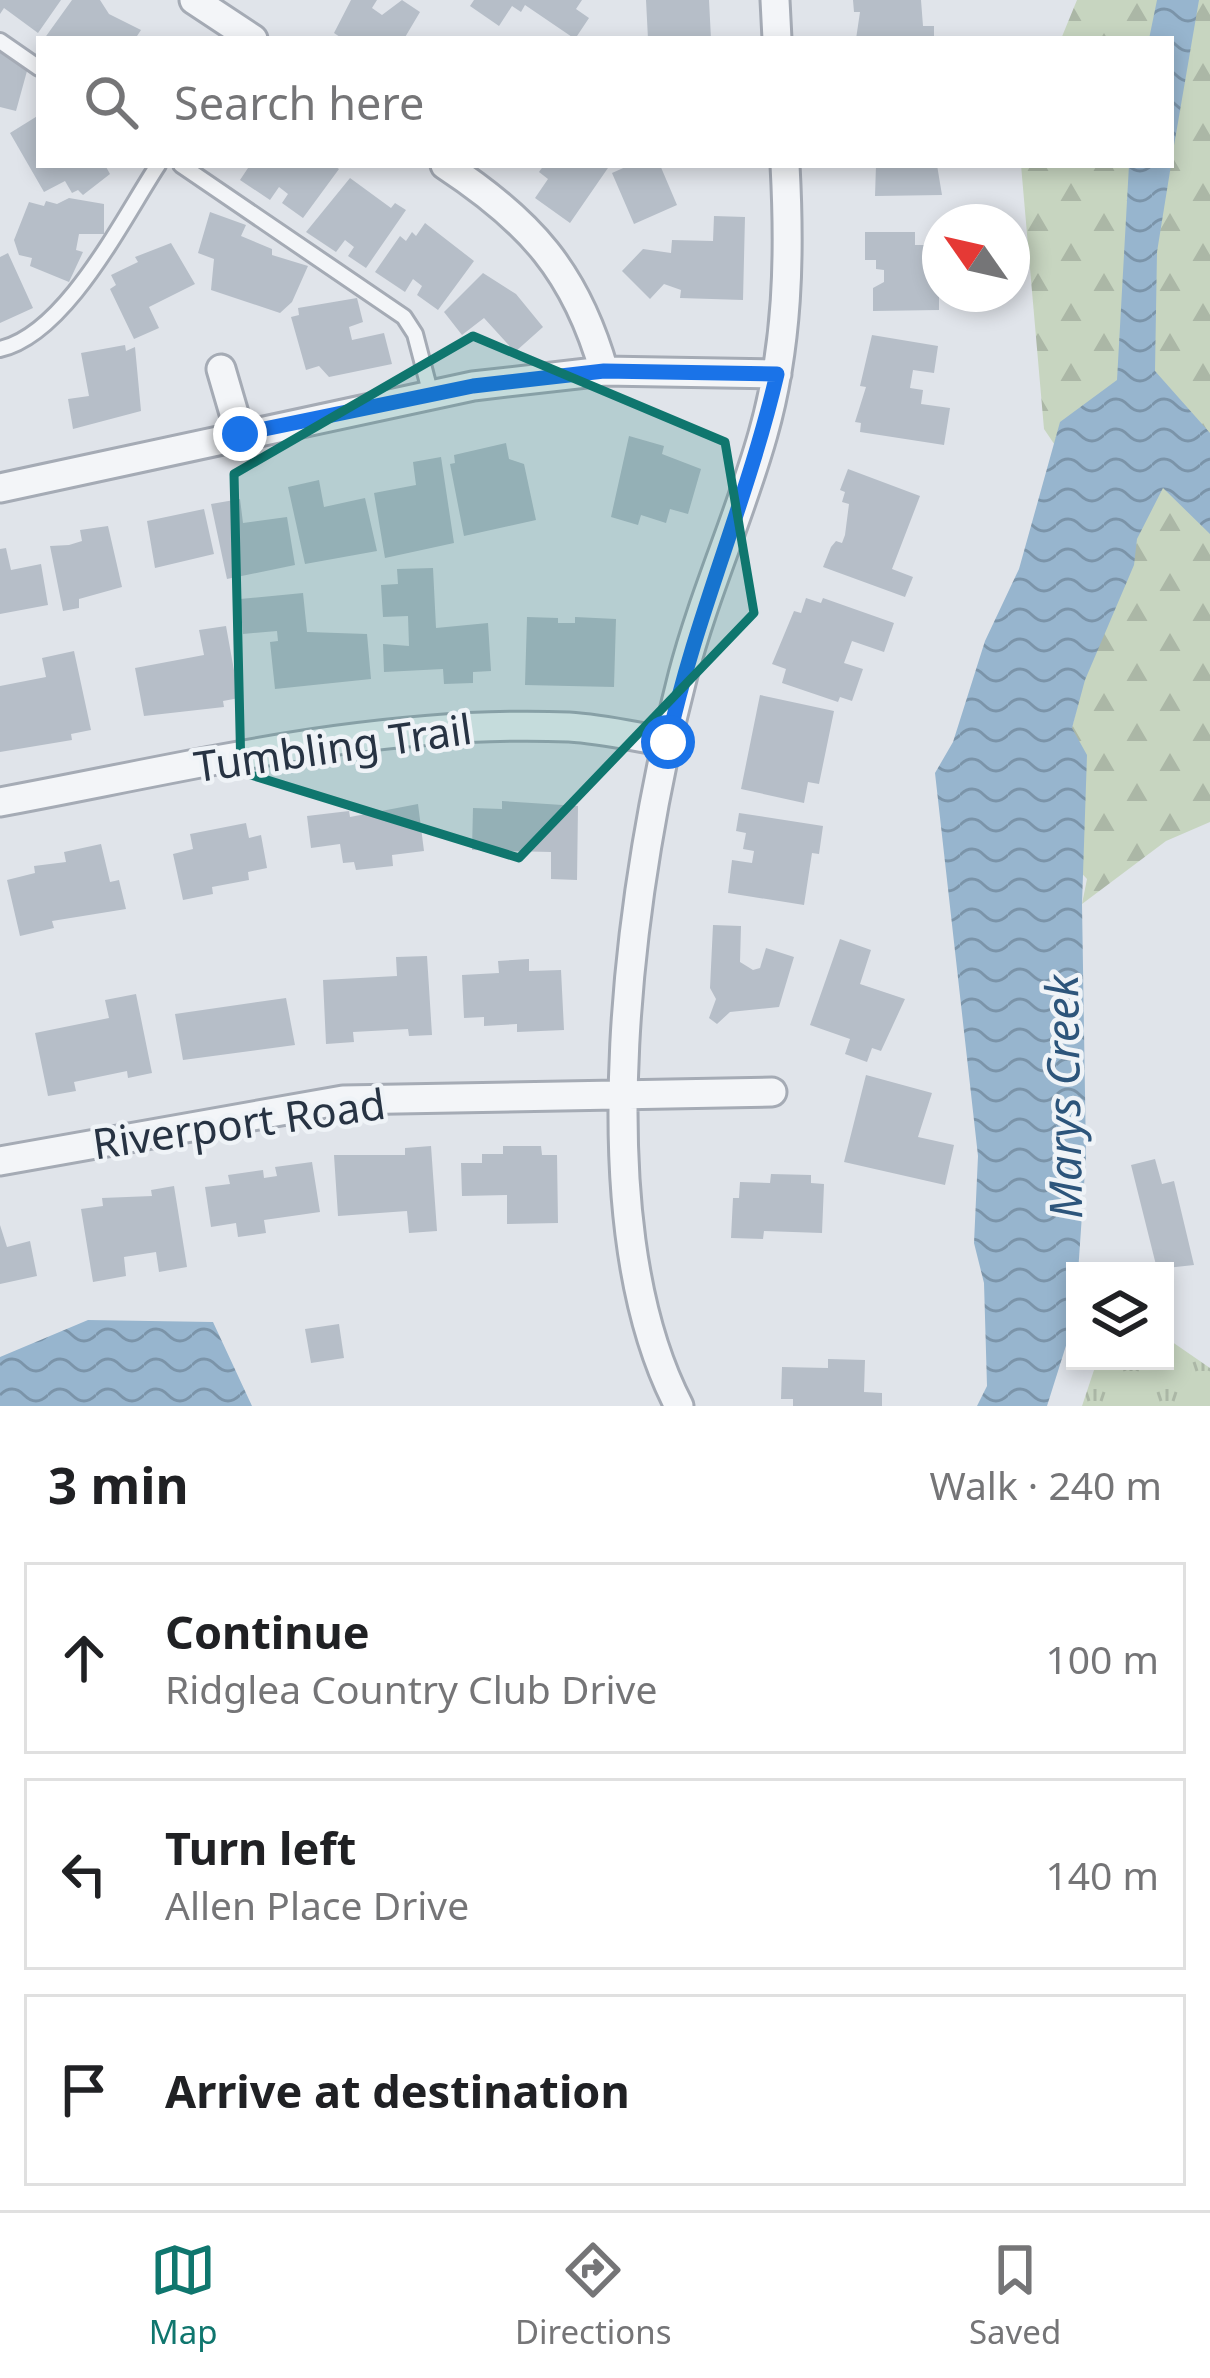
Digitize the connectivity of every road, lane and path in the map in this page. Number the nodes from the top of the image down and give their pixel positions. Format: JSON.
{"nodes":[{"id":1,"x":194,"y":0,"type":"edge"},
{"id":2,"x":775,"y":0,"type":"edge"},
{"id":3,"x":248,"y":36,"type":"edge"},
{"id":4,"x":777,"y":36,"type":"edge"},
{"id":5,"x":0,"y":41,"type":"edge"},
{"id":6,"x":36,"y":66,"type":"edge"},
{"id":7,"x":156,"y":168,"type":"edge"},
{"id":8,"x":185,"y":168,"type":"edge"},
{"id":9,"x":450,"y":168,"type":"edge"},
{"id":10,"x":784,"y":168,"type":"edge"},
{"id":11,"x":0,"y":349,"type":"edge"},
{"id":12,"x":220,"y":369,"type":"dead end"},
{"id":13,"x":604,"y":371,"type":"junction"},
{"id":14,"x":777,"y":374,"type":"junction"},
{"id":15,"x":430,"y":395,"type":"junction"},
{"id":16,"x":240,"y":434,"type":"junction"},
{"id":17,"x":0,"y":488,"type":"edge"},
{"id":18,"x":668,"y":742,"type":"junction"},
{"id":19,"x":0,"y":802,"type":"edge"},
{"id":20,"x":772,"y":1092,"type":"dead end"},
{"id":21,"x":624,"y":1096,"type":"junction"},
{"id":22,"x":0,"y":1161,"type":"edge"},
{"id":23,"x":679,"y":1406,"type":"edge"}],
"edges":[{"from":1,"to":3,"type":"street"},
{"from":2,"to":4,"type":"street"},
{"from":5,"to":6,"type":"lane"},
{"from":7,"to":11,"type":"lane"},
{"from":8,"to":15,"type":"lane"},
{"from":9,"to":13,"type":"street"},
{"from":10,"to":14,"type":"street"},
{"from":12,"to":16,"type":"street"},
{"from":13,"to":14,"type":"street"},
{"from":13,"to":15,"type":"street"},
{"from":14,"to":18,"type":"street"},
{"from":15,"to":16,"type":"street"},
{"from":16,"to":17,"type":"street"},
{"from":18,"to":19,"type":"street","name":"Tumbling Trail"},
{"from":18,"to":21,"type":"street"},
{"from":20,"to":21,"type":"street","name":"Riverport Road"},
{"from":21,"to":22,"type":"street","name":"Riverport Road"},
{"from":21,"to":23,"type":"street"}]}
